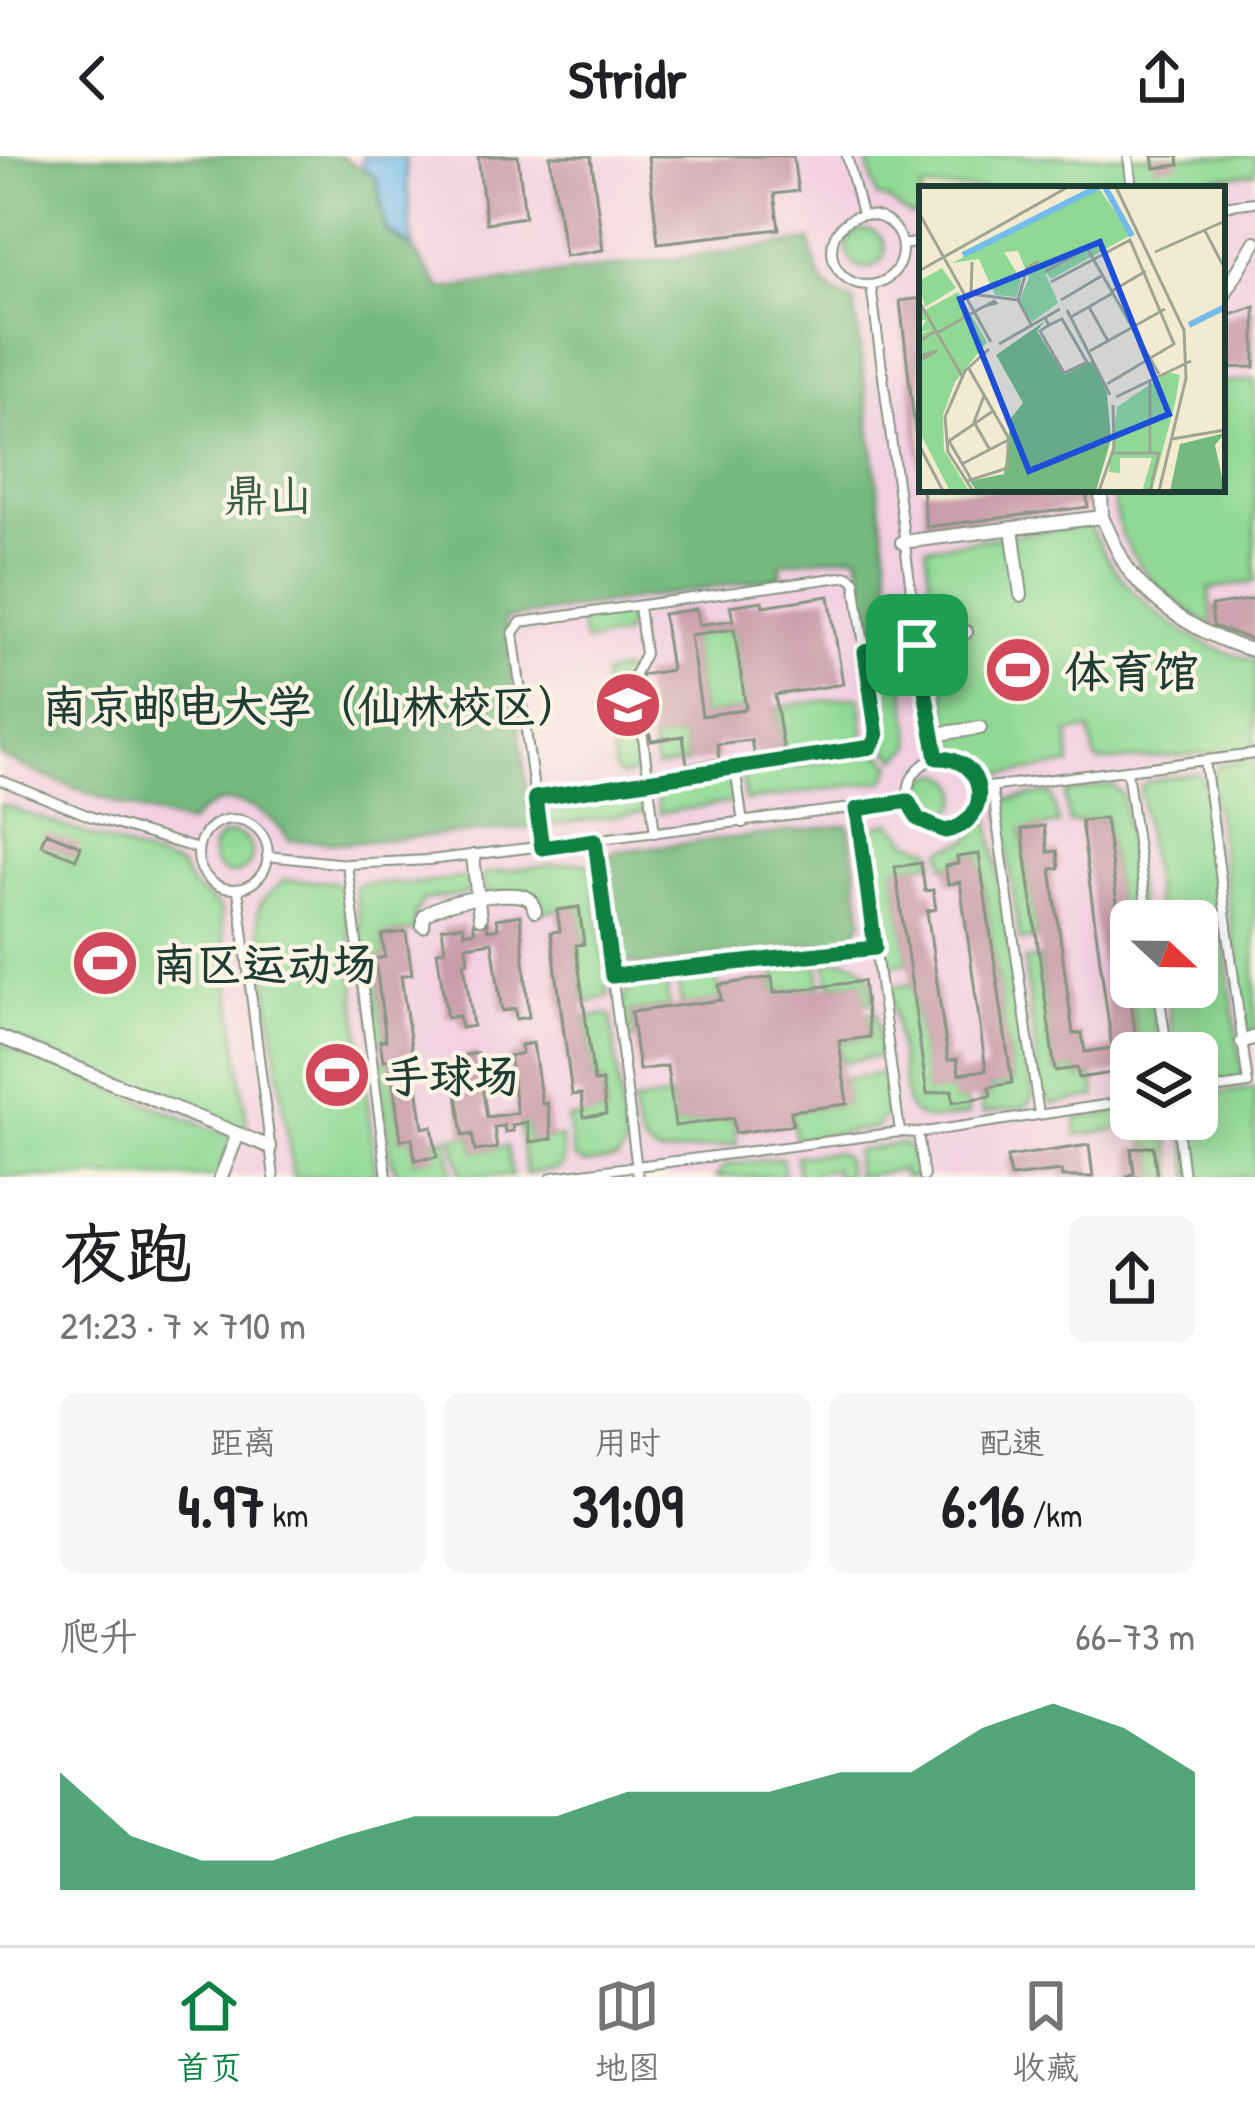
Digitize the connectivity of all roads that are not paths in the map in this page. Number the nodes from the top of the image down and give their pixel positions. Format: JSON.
{"nodes":[{"id":1,"x":847,"y":156,"type":"edge"},
{"id":2,"x":1128,"y":156,"type":"edge"},
{"id":3,"x":1132,"y":186,"type":"edge"},
{"id":4,"x":1255,"y":202,"type":"edge"},
{"id":5,"x":1225,"y":206,"type":"edge"},
{"id":6,"x":862,"y":214,"type":"junction"},
{"id":7,"x":919,"y":242,"type":"edge"},
{"id":8,"x":1255,"y":242,"type":"edge"},
{"id":9,"x":902,"y":244,"type":"junction"},
{"id":10,"x":872,"y":285,"type":"junction"},
{"id":11,"x":1225,"y":293,"type":"edge"},
{"id":12,"x":1101,"y":492,"type":"edge"},
{"id":13,"x":1102,"y":518,"type":"junction"},
{"id":14,"x":1012,"y":528,"type":"junction"},
{"id":15,"x":902,"y":542,"type":"junction"},
{"id":16,"x":1021,"y":595,"type":"dead end"},
{"id":17,"x":639,"y":605,"type":"junction"},
{"id":18,"x":966,"y":632,"type":"dead end"},
{"id":19,"x":916,"y":642,"type":"junction"},
{"id":20,"x":1255,"y":651,"type":"edge"},
{"id":21,"x":865,"y":652,"type":"junction"},
{"id":22,"x":980,"y":728,"type":"dead end"},
{"id":23,"x":930,"y":735,"type":"junction"},
{"id":24,"x":1255,"y":754,"type":"edge"},
{"id":25,"x":937,"y":758,"type":"junction"},
{"id":26,"x":1205,"y":761,"type":"junction"},
{"id":27,"x":735,"y":766,"type":"junction"},
{"id":28,"x":1127,"y":771,"type":"junction"},
{"id":29,"x":0,"y":780,"type":"edge"},
{"id":30,"x":648,"y":781,"type":"junction"},
{"id":31,"x":992,"y":787,"type":"junction"},
{"id":32,"x":980,"y":788,"type":"junction"},
{"id":33,"x":535,"y":798,"type":"junction"},
{"id":34,"x":908,"y":801,"type":"junction"},
{"id":35,"x":857,"y":809,"type":"junction"},
{"id":36,"x":743,"y":823,"type":"junction"},
{"id":37,"x":655,"y":833,"type":"junction"},
{"id":38,"x":595,"y":840,"type":"junction"},
{"id":39,"x":542,"y":848,"type":"junction"},
{"id":40,"x":198,"y":849,"type":"junction"},
{"id":41,"x":268,"y":856,"type":"junction"},
{"id":42,"x":473,"y":856,"type":"junction"},
{"id":43,"x":347,"y":864,"type":"junction"},
{"id":44,"x":238,"y":890,"type":"junction"},
{"id":45,"x":478,"y":899,"type":"junction"},
{"id":46,"x":1145,"y":900,"type":"edge"},
{"id":47,"x":535,"y":911,"type":"dead end"},
{"id":48,"x":480,"y":918,"type":"dead end"},
{"id":49,"x":423,"y":926,"type":"dead end"},
{"id":50,"x":875,"y":948,"type":"junction"},
{"id":51,"x":612,"y":976,"type":"junction"},
{"id":52,"x":0,"y":1037,"type":"edge"},
{"id":53,"x":1249,"y":1040,"type":"edge"},
{"id":54,"x":1218,"y":1088,"type":"edge"},
{"id":55,"x":1110,"y":1104,"type":"edge"},
{"id":56,"x":1039,"y":1115,"type":"junction"},
{"id":57,"x":900,"y":1132,"type":"junction"},
{"id":58,"x":918,"y":1133,"type":"junction"},
{"id":59,"x":238,"y":1134,"type":"junction"},
{"id":60,"x":1180,"y":1140,"type":"edge"},
{"id":61,"x":271,"y":1147,"type":"junction"},
{"id":62,"x":636,"y":1165,"type":"junction"},
{"id":63,"x":221,"y":1177,"type":"edge"},
{"id":64,"x":274,"y":1177,"type":"edge"},
{"id":65,"x":386,"y":1177,"type":"edge"},
{"id":66,"x":552,"y":1177,"type":"edge"},
{"id":67,"x":638,"y":1177,"type":"edge"},
{"id":68,"x":924,"y":1177,"type":"edge"},
{"id":69,"x":1184,"y":1177,"type":"edge"}],
"edges":[{"from":1,"to":6,"type":"lane"},
{"from":2,"to":3,"type":"lane"},
{"from":4,"to":5,"type":"lane"},
{"from":6,"to":9,"type":"lane"},
{"from":6,"to":10,"type":"lane"},
{"from":7,"to":9,"type":"lane"},
{"from":8,"to":11,"type":"street"},
{"from":9,"to":10,"type":"lane"},
{"from":10,"to":15,"type":"lane"},
{"from":12,"to":13,"type":"street"},
{"from":13,"to":14,"type":"street"},
{"from":13,"to":20,"type":"street"},
{"from":14,"to":15,"type":"street"},
{"from":14,"to":16,"type":"street"},
{"from":15,"to":19,"type":"lane"},
{"from":17,"to":21,"type":"lane"},
{"from":17,"to":30,"type":"lane"},
{"from":17,"to":33,"type":"lane"},
{"from":18,"to":19,"type":"street"},
{"from":19,"to":21,"type":"lane"},
{"from":19,"to":23,"type":"lane"},
{"from":21,"to":27,"type":"lane"},
{"from":22,"to":23,"type":"street"},
{"from":23,"to":25,"type":"lane"},
{"from":24,"to":26,"type":"lane"},
{"from":25,"to":32,"type":"lane"},
{"from":25,"to":34,"type":"lane"},
{"from":26,"to":28,"type":"lane"},
{"from":26,"to":53,"type":"lane"},
{"from":27,"to":30,"type":"lane"},
{"from":27,"to":36,"type":"lane"},
{"from":28,"to":31,"type":"lane"},
{"from":28,"to":46,"type":"lane"},
{"from":29,"to":40,"type":"lane"},
{"from":30,"to":33,"type":"lane"},
{"from":30,"to":37,"type":"lane"},
{"from":31,"to":32,"type":"lane"},
{"from":31,"to":56,"type":"lane"},
{"from":32,"to":34,"type":"lane"},
{"from":33,"to":39,"type":"lane"},
{"from":34,"to":35,"type":"lane"},
{"from":35,"to":36,"type":"lane"},
{"from":35,"to":50,"type":"lane"},
{"from":36,"to":37,"type":"lane"},
{"from":37,"to":38,"type":"lane"},
{"from":38,"to":39,"type":"lane"},
{"from":38,"to":51,"type":"lane"},
{"from":39,"to":42,"type":"lane"},
{"from":40,"to":41,"type":"lane"},
{"from":40,"to":44,"type":"lane"},
{"from":41,"to":43,"type":"lane"},
{"from":41,"to":44,"type":"lane"},
{"from":42,"to":43,"type":"lane"},
{"from":42,"to":45,"type":"street"},
{"from":43,"to":65,"type":"lane"},
{"from":44,"to":61,"type":"lane"},
{"from":45,"to":47,"type":"street"},
{"from":45,"to":48,"type":"street"},
{"from":45,"to":49,"type":"street"},
{"from":50,"to":51,"type":"lane"},
{"from":50,"to":57,"type":"lane"},
{"from":51,"to":62,"type":"lane"},
{"from":52,"to":59,"type":"street"},
{"from":53,"to":54,"type":"lane"},
{"from":55,"to":56,"type":"lane"},
{"from":56,"to":58,"type":"lane"},
{"from":57,"to":58,"type":"lane"},
{"from":57,"to":62,"type":"lane"},
{"from":58,"to":68,"type":"lane"},
{"from":59,"to":61,"type":"street"},
{"from":59,"to":63,"type":"street"},
{"from":60,"to":69,"type":"lane"},
{"from":61,"to":64,"type":"lane"},
{"from":62,"to":66,"type":"lane"},
{"from":62,"to":67,"type":"lane"}]}
